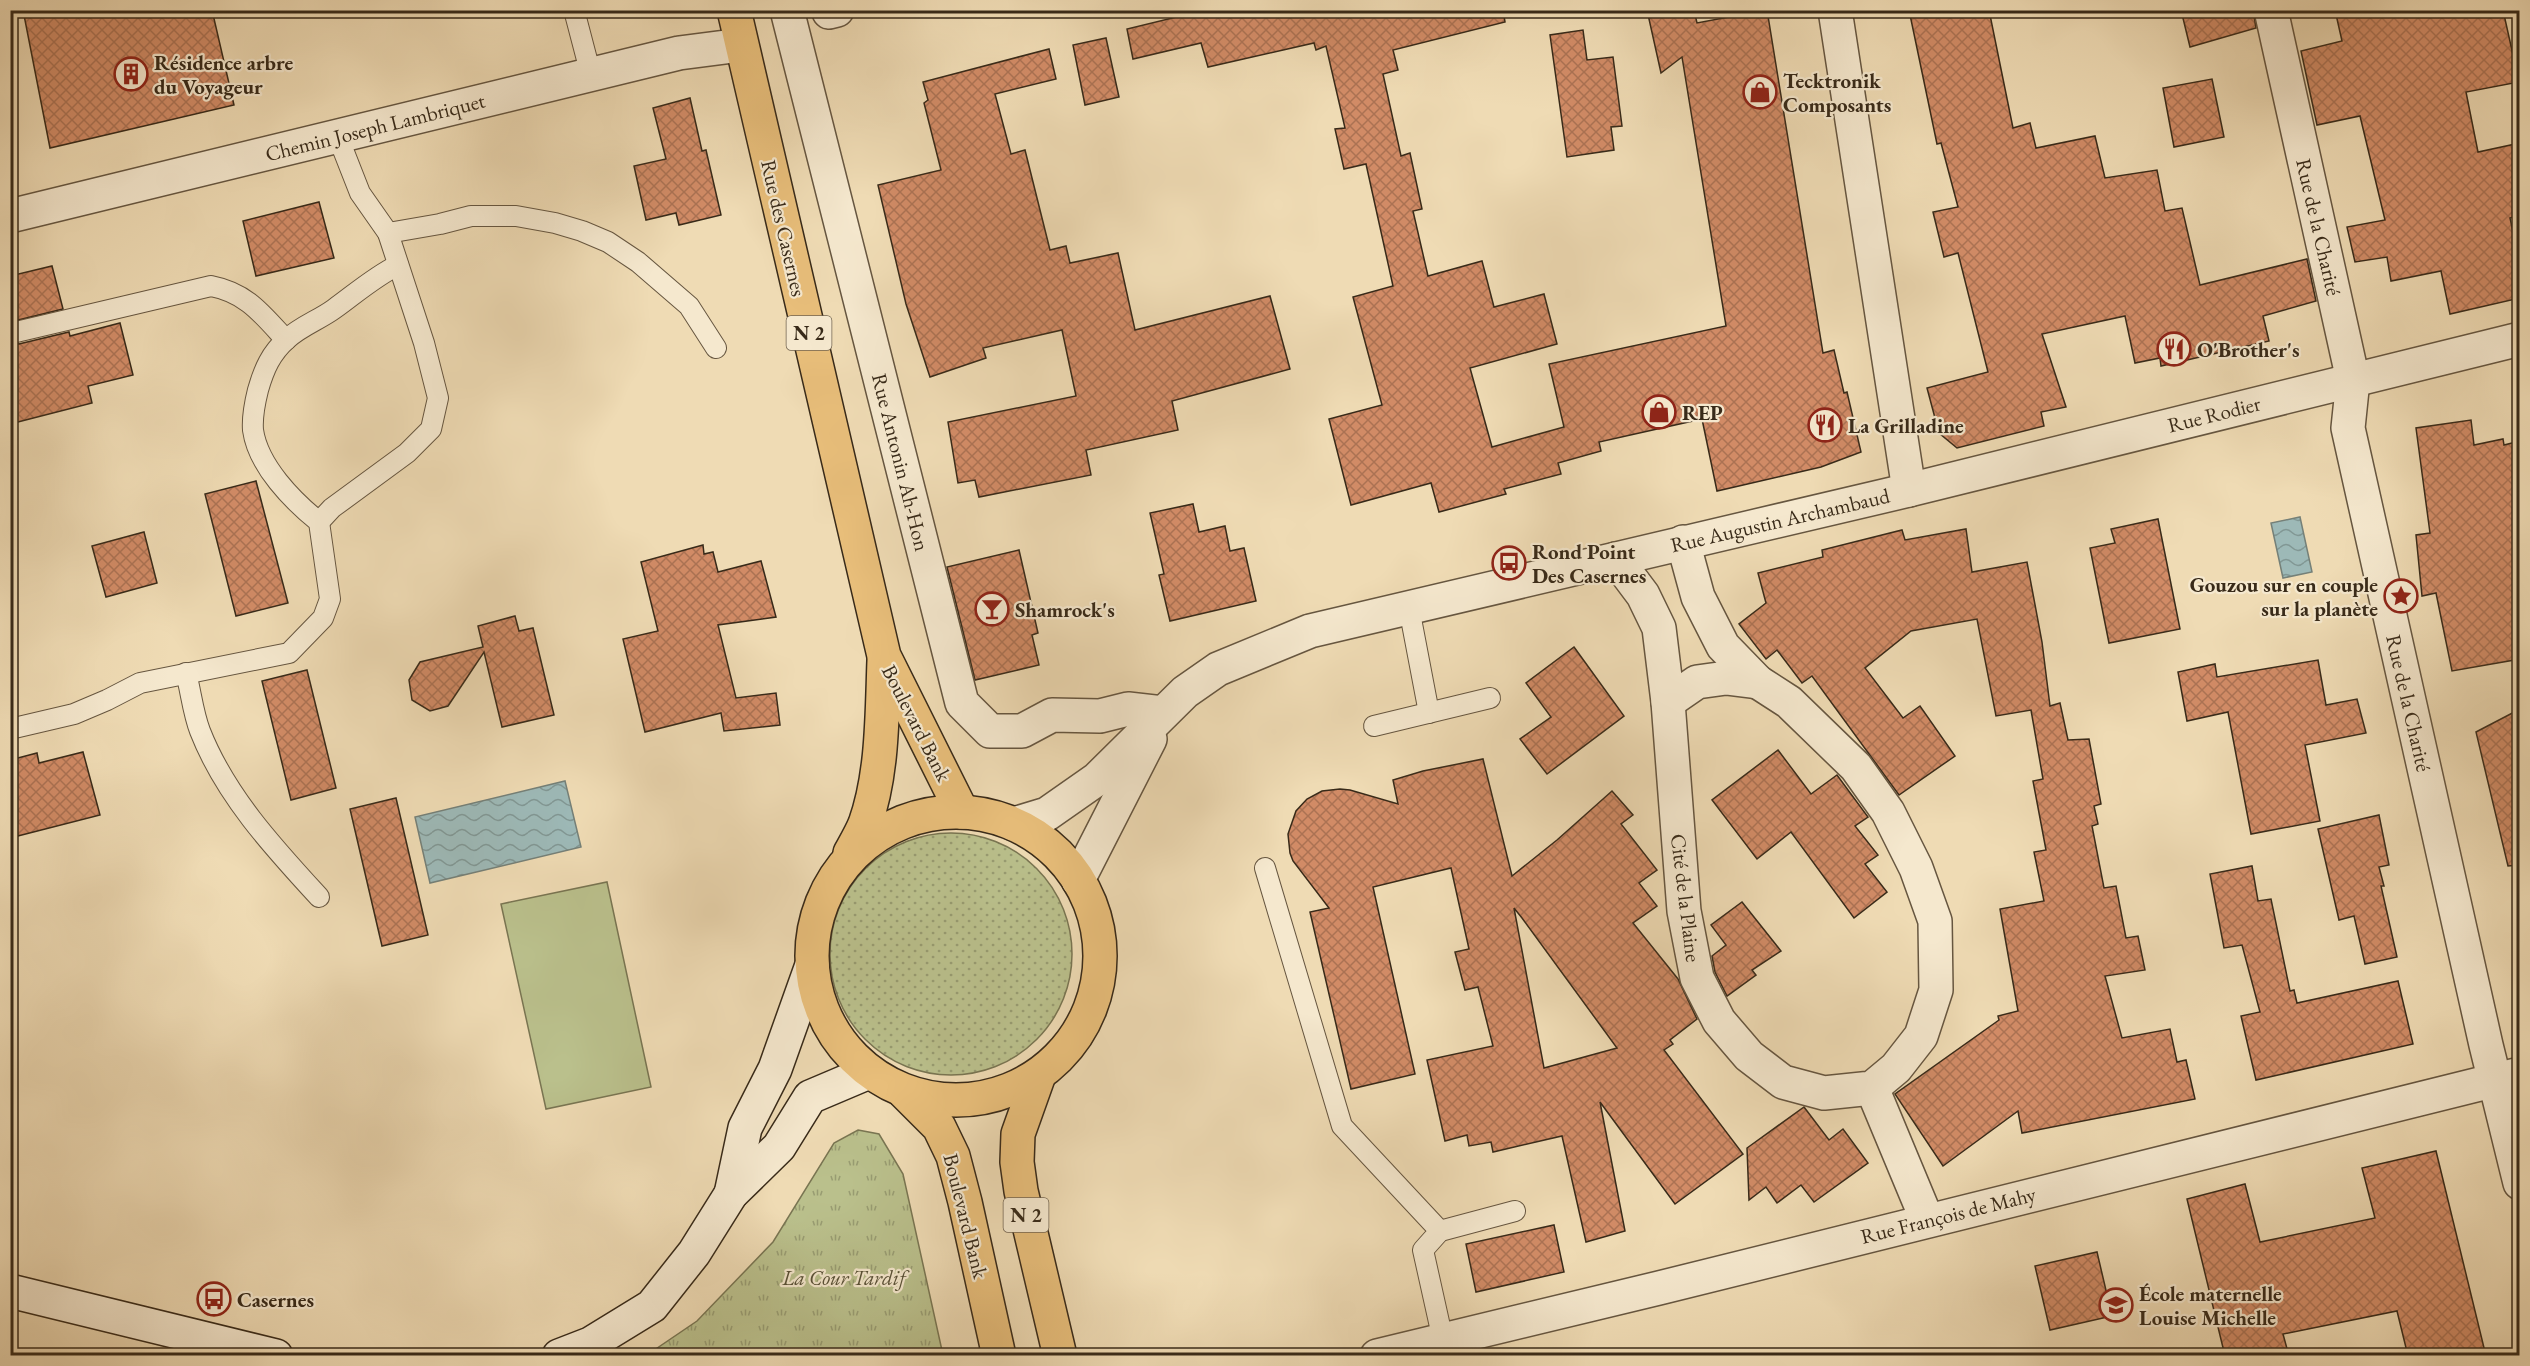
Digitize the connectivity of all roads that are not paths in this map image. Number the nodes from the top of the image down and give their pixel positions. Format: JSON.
{"nodes":[{"id":1,"x":574,"y":10,"type":"edge"},
{"id":2,"x":734,"y":10,"type":"edge"},
{"id":3,"x":787,"y":10,"type":"edge"},
{"id":4,"x":1835,"y":10,"type":"edge"},
{"id":5,"x":2271,"y":10,"type":"edge"},
{"id":6,"x":741,"y":45,"type":"junction"},
{"id":7,"x":591,"y":75,"type":"junction"},
{"id":8,"x":338,"y":137,"type":"junction"},
{"id":9,"x":10,"y":216,"type":"edge"},
{"id":10,"x":388,"y":233,"type":"junction"},
{"id":11,"x":398,"y":265,"type":"junction"},
{"id":12,"x":16,"y":332,"type":"dead end"},
{"id":13,"x":2520,"y":339,"type":"edge"},
{"id":14,"x":286,"y":340,"type":"junction"},
{"id":15,"x":716,"y":348,"type":"dead end"},
{"id":16,"x":2354,"y":380,"type":"junction"},
{"id":17,"x":1910,"y":490,"type":"junction"},
{"id":18,"x":319,"y":522,"type":"junction"},
{"id":19,"x":1683,"y":542,"type":"junction"},
{"id":20,"x":1616,"y":559,"type":"junction"},
{"id":21,"x":1409,"y":608,"type":"junction"},
{"id":22,"x":884,"y":656,"type":"junction"},
{"id":23,"x":186,"y":673,"type":"junction"},
{"id":24,"x":1758,"y":682,"type":"junction"},
{"id":25,"x":1490,"y":698,"type":"dead end"},
{"id":26,"x":1668,"y":702,"type":"junction"},
{"id":27,"x":1162,"y":713,"type":"junction"},
{"id":28,"x":1430,"y":713,"type":"junction"},
{"id":29,"x":1374,"y":726,"type":"dead end"},
{"id":30,"x":10,"y":729,"type":"edge"},
{"id":31,"x":962,"y":812,"type":"junction"},
{"id":32,"x":1014,"y":824,"type":"junction"},
{"id":33,"x":846,"y":861,"type":"junction"},
{"id":34,"x":1265,"y":868,"type":"dead end"},
{"id":35,"x":1078,"y":880,"type":"junction"},
{"id":36,"x":319,"y":897,"type":"dead end"},
{"id":37,"x":812,"y":965,"type":"junction"},
{"id":38,"x":869,"y":1072,"type":"junction"},
{"id":39,"x":1039,"y":1075,"type":"junction"},
{"id":40,"x":2507,"y":1077,"type":"edge"},
{"id":41,"x":1872,"y":1088,"type":"junction"},
{"id":42,"x":903,"y":1091,"type":"junction"},
{"id":43,"x":2520,"y":1182,"type":"edge"},
{"id":44,"x":731,"y":1194,"type":"junction"},
{"id":45,"x":1515,"y":1211,"type":"dead end"},
{"id":46,"x":1927,"y":1220,"type":"junction"},
{"id":47,"x":1440,"y":1230,"type":"junction"},
{"id":48,"x":10,"y":1291,"type":"edge"},
{"id":49,"x":1443,"y":1340,"type":"junction"},
{"id":50,"x":276,"y":1356,"type":"edge"},
{"id":51,"x":559,"y":1356,"type":"edge"},
{"id":52,"x":999,"y":1356,"type":"edge"},
{"id":53,"x":1060,"y":1356,"type":"edge"},
{"id":54,"x":1377,"y":1356,"type":"edge"}],
"edges":[{"from":1,"to":7,"type":"lane"},
{"from":2,"to":6,"type":"main road","name":"Rue des Casernes","number":"N 2"},
{"from":3,"to":27,"type":"street","name":"Rue Antonin Ah-Hon"},
{"from":4,"to":17,"type":"street","name":"Rue Augustin Archambaud"},
{"from":5,"to":16,"type":"street","name":"Rue de la Charité"},
{"from":6,"to":7,"type":"street","name":"Chemin Joseph Lambriquet"},
{"from":6,"to":22,"type":"main road","name":"Rue des Casernes","number":"N 2"},
{"from":7,"to":8,"type":"street","name":"Chemin Joseph Lambriquet"},
{"from":8,"to":9,"type":"street","name":"Chemin Joseph Lambriquet"},
{"from":8,"to":10,"type":"lane"},
{"from":10,"to":11,"type":"lane"},
{"from":10,"to":15,"type":"lane"},
{"from":11,"to":14,"type":"lane"},
{"from":11,"to":18,"type":"lane"},
{"from":12,"to":14,"type":"lane"},
{"from":13,"to":16,"type":"street","name":"Rue Rodier"},
{"from":14,"to":18,"type":"lane"},
{"from":16,"to":17,"type":"street","name":"Rue Rodier"},
{"from":16,"to":40,"type":"street","name":"Rue de la Charité"},
{"from":17,"to":19,"type":"street","name":"Rue Augustin Archambaud"},
{"from":18,"to":23,"type":"lane"},
{"from":19,"to":20,"type":"street","name":"Rue Augustin Archambaud"},
{"from":19,"to":24,"type":"street"},
{"from":20,"to":21,"type":"street","name":"Rue Augustin Archambaud"},
{"from":20,"to":26,"type":"street","name":"Cité de la Plaine"},
{"from":21,"to":27,"type":"street","name":"Rue Augustin Archambaud"},
{"from":21,"to":28,"type":"lane"},
{"from":22,"to":31,"type":"main road","name":"Boulevard Bank","number":"N 2"},
{"from":22,"to":33,"type":"main road","name":"Boulevard Bank","number":"N 2"},
{"from":23,"to":30,"type":"lane"},
{"from":23,"to":36,"type":"lane"},
{"from":24,"to":26,"type":"street"},
{"from":24,"to":41,"type":"street"},
{"from":25,"to":28,"type":"lane"},
{"from":26,"to":41,"type":"street","name":"Cité de la Plaine"},
{"from":27,"to":32,"type":"street","name":"Rue Augustin Archambaud"},
{"from":27,"to":35,"type":"street","name":"Rue Augustin Archambaud"},
{"from":28,"to":29,"type":"lane"},
{"from":31,"to":32,"type":"main road","number":"N 2"},
{"from":31,"to":33,"type":"main road","number":"N 2"},
{"from":32,"to":35,"type":"main road","number":"N 2"},
{"from":33,"to":37,"type":"main road","number":"N 2"},
{"from":34,"to":47,"type":"lane"},
{"from":35,"to":39,"type":"main road","number":"N 2"},
{"from":37,"to":38,"type":"main road","number":"N 2"},
{"from":37,"to":44,"type":"street"},
{"from":38,"to":42,"type":"main road","number":"N 2"},
{"from":38,"to":44,"type":"street"},
{"from":39,"to":42,"type":"main road","number":"N 2"},
{"from":39,"to":53,"type":"main road","number":"N 2"},
{"from":40,"to":43,"type":"street","name":"Rue de la Charité"},
{"from":40,"to":46,"type":"street","name":"Rue François de Mahy"},
{"from":41,"to":46,"type":"street"},
{"from":42,"to":52,"type":"main road","name":"Boulevard Bank","number":"N 2"},
{"from":44,"to":51,"type":"street"},
{"from":45,"to":47,"type":"lane"},
{"from":46,"to":49,"type":"street","name":"Rue François de Mahy"},
{"from":47,"to":49,"type":"lane"},
{"from":48,"to":50,"type":"street"},
{"from":49,"to":54,"type":"street","name":"Rue François de Mahy"}]}
